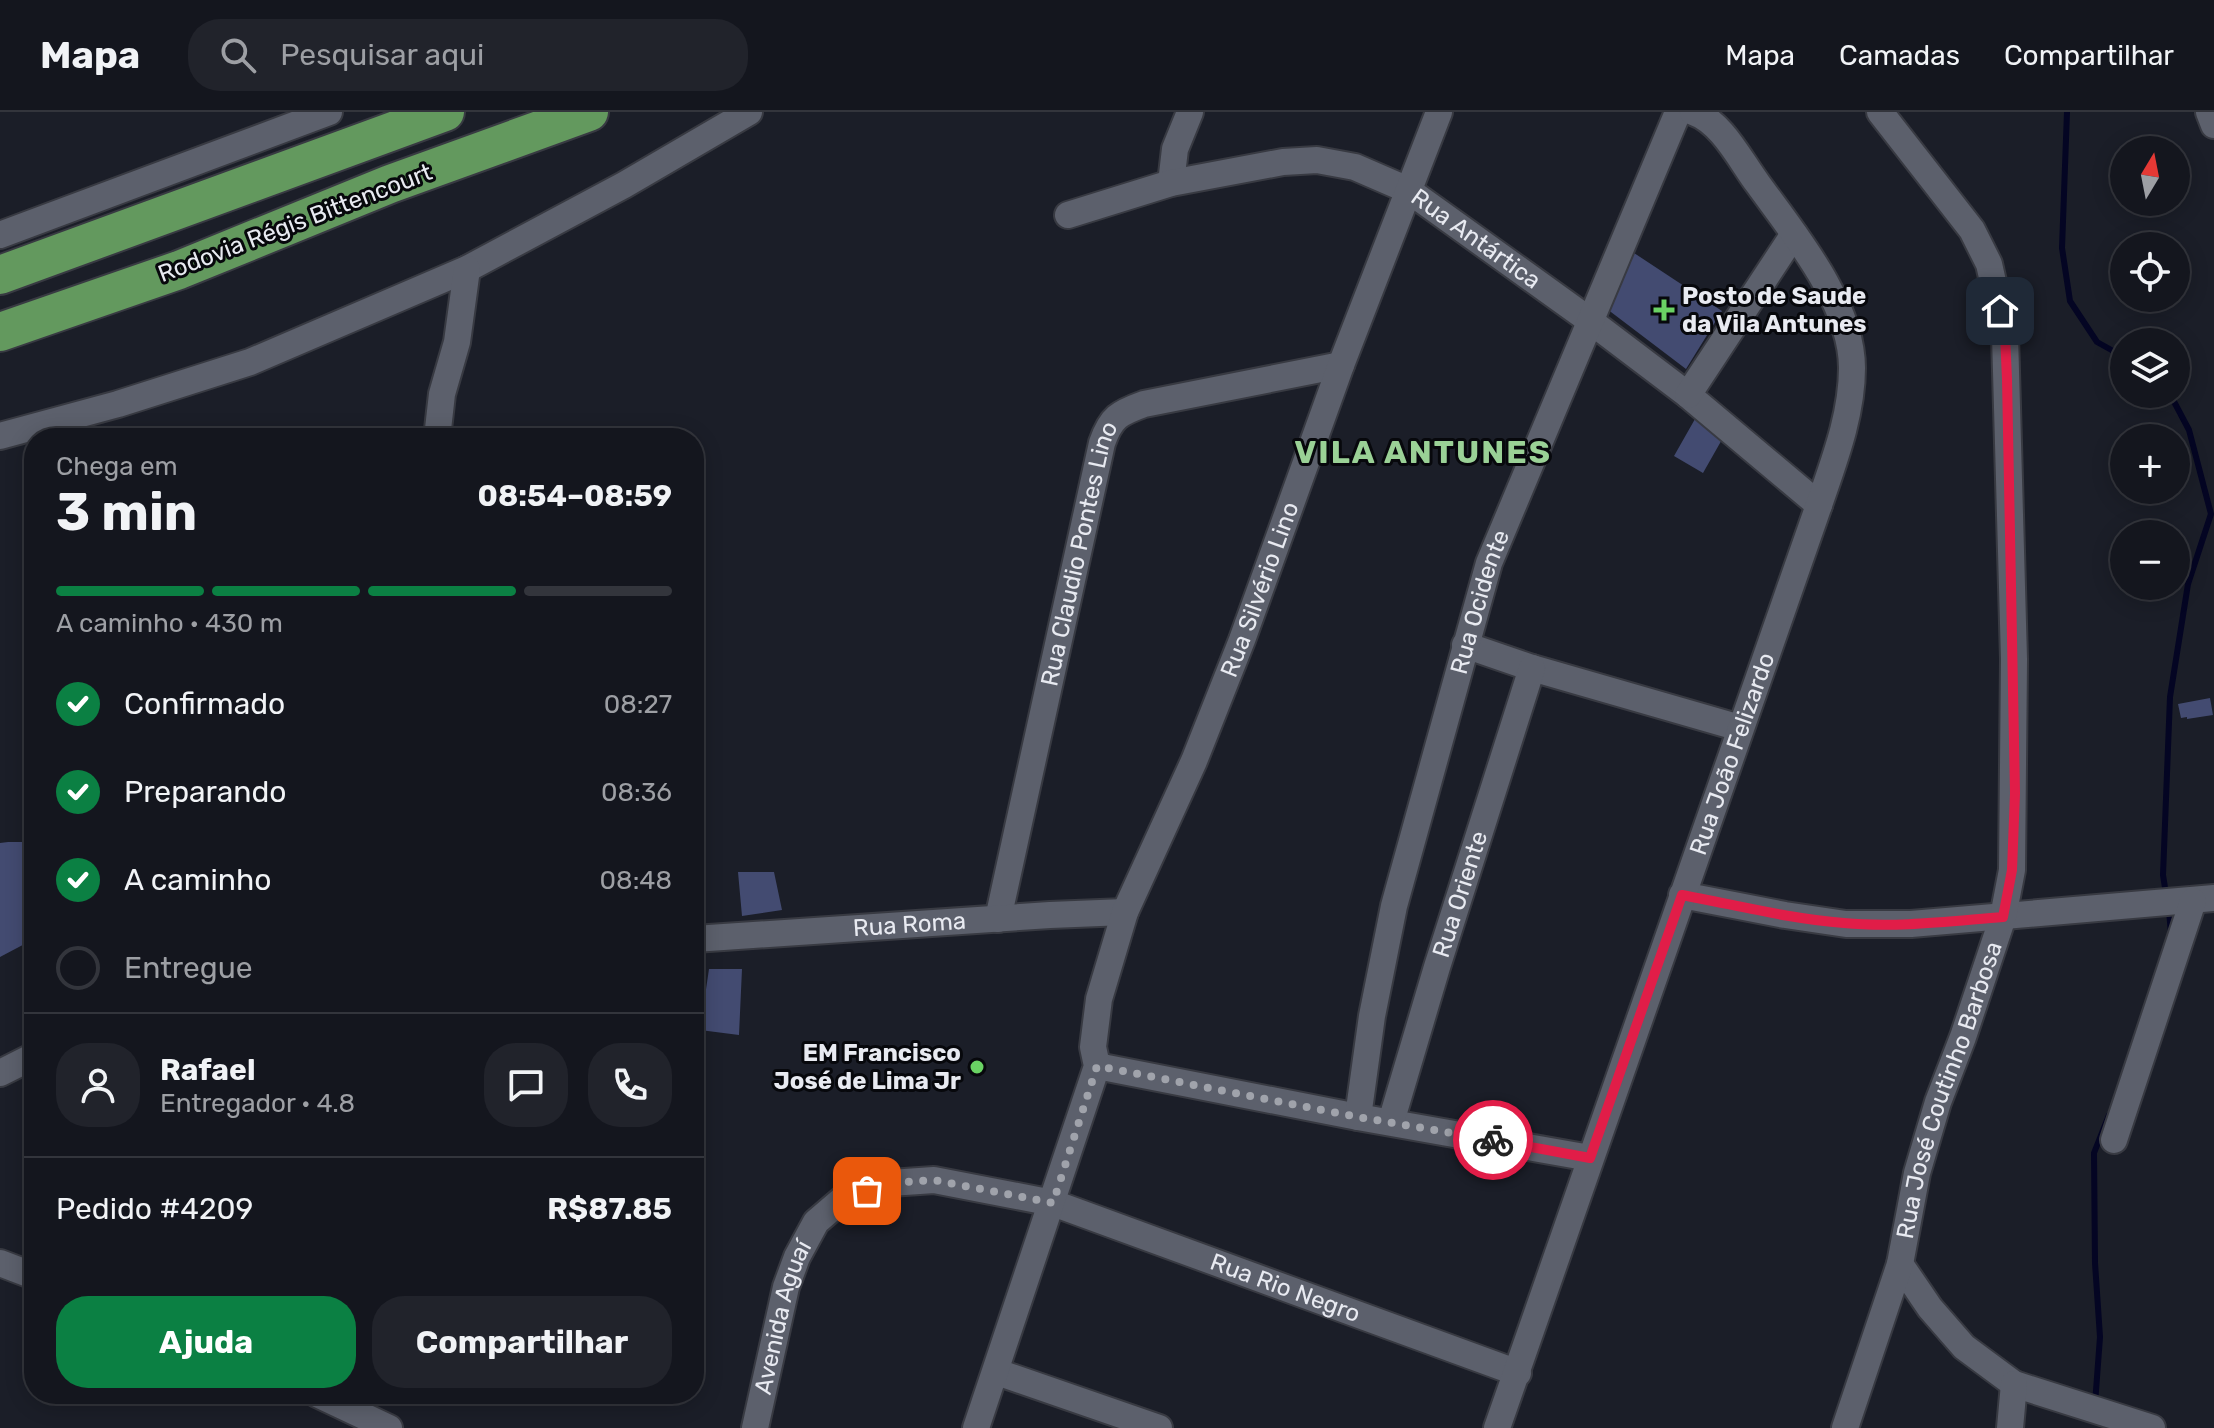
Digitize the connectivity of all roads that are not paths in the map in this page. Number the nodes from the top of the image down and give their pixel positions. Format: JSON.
{"nodes":[{"id":1,"x":329,"y":112,"type":"edge"},
{"id":2,"x":445,"y":112,"type":"edge"},
{"id":3,"x":589,"y":112,"type":"edge"},
{"id":4,"x":749,"y":112,"type":"edge"},
{"id":5,"x":1190,"y":112,"type":"edge"},
{"id":6,"x":1439,"y":112,"type":"edge"},
{"id":7,"x":1678,"y":112,"type":"edge"},
{"id":8,"x":1693,"y":112,"type":"edge"},
{"id":9,"x":1880,"y":112,"type":"edge"},
{"id":10,"x":2209,"y":112,"type":"edge"},
{"id":11,"x":2214,"y":125,"type":"edge"},
{"id":12,"x":1171,"y":183,"type":"junction"},
{"id":13,"x":1408,"y":190,"type":"junction"},
{"id":14,"x":1068,"y":215,"type":"dead end"},
{"id":15,"x":1794,"y":234,"type":"junction"},
{"id":16,"x":0,"y":235,"type":"edge"},
{"id":17,"x":467,"y":269,"type":"junction"},
{"id":18,"x":0,"y":275,"type":"edge"},
{"id":19,"x":1589,"y":320,"type":"junction"},
{"id":20,"x":0,"y":332,"type":"edge"},
{"id":21,"x":1341,"y":365,"type":"junction"},
{"id":22,"x":1688,"y":395,"type":"junction"},
{"id":23,"x":30,"y":428,"type":"edge"},
{"id":24,"x":438,"y":428,"type":"edge"},
{"id":25,"x":24,"y":429,"type":"edge"},
{"id":26,"x":0,"y":436,"type":"edge"},
{"id":27,"x":1819,"y":505,"type":"junction"},
{"id":28,"x":1465,"y":645,"type":"junction"},
{"id":29,"x":1532,"y":668,"type":"junction"},
{"id":30,"x":1740,"y":728,"type":"junction"},
{"id":31,"x":1682,"y":895,"type":"junction"},
{"id":32,"x":2185,"y":901,"type":"edge"},
{"id":33,"x":1125,"y":912,"type":"junction"},
{"id":34,"x":2003,"y":917,"type":"junction"},
{"id":35,"x":998,"y":919,"type":"junction"},
{"id":36,"x":704,"y":938,"type":"edge"},
{"id":37,"x":24,"y":1061,"type":"edge"},
{"id":38,"x":1097,"y":1066,"type":"junction"},
{"id":39,"x":0,"y":1073,"type":"edge"},
{"id":40,"x":1358,"y":1117,"type":"junction"},
{"id":41,"x":1391,"y":1122,"type":"junction"},
{"id":42,"x":2114,"y":1140,"type":"dead end"},
{"id":43,"x":1590,"y":1158,"type":"junction"},
{"id":44,"x":1053,"y":1203,"type":"junction"},
{"id":45,"x":0,"y":1263,"type":"edge"},
{"id":46,"x":1900,"y":1264,"type":"junction"},
{"id":47,"x":24,"y":1272,"type":"edge"},
{"id":48,"x":997,"y":1372,"type":"junction"},
{"id":49,"x":1518,"y":1373,"type":"junction"},
{"id":50,"x":2014,"y":1384,"type":"junction"},
{"id":51,"x":338,"y":1404,"type":"edge"},
{"id":52,"x":389,"y":1428,"type":"edge"},
{"id":53,"x":755,"y":1428,"type":"edge"},
{"id":54,"x":976,"y":1428,"type":"edge"},
{"id":55,"x":1159,"y":1428,"type":"edge"},
{"id":56,"x":1497,"y":1428,"type":"edge"},
{"id":57,"x":1845,"y":1428,"type":"edge"},
{"id":58,"x":2010,"y":1428,"type":"edge"},
{"id":59,"x":2152,"y":1428,"type":"edge"}],
"edges":[{"from":1,"to":16,"type":"street"},
{"from":2,"to":18,"type":"highway","name":"Rodovia Régis Bittencourt"},
{"from":3,"to":20,"type":"highway","name":"Rodovia Régis Bittencourt"},
{"from":4,"to":17,"type":"street"},
{"from":5,"to":12,"type":"street"},
{"from":6,"to":13,"type":"street","name":"Rua Silvério Lino"},
{"from":7,"to":19,"type":"street","name":"Rua Ocidente"},
{"from":8,"to":15,"type":"street","name":"Rua João Felizardo"},
{"from":9,"to":34,"type":"street","name":"Rua José Coutinho Barbosa"},
{"from":10,"to":11,"type":"street"},
{"from":12,"to":13,"type":"street","name":"Rua Antártica"},
{"from":12,"to":14,"type":"street","name":"Rua Antártica"},
{"from":13,"to":19,"type":"street","name":"Rua Antártica"},
{"from":13,"to":21,"type":"street","name":"Rua Silvério Lino"},
{"from":15,"to":22,"type":"street"},
{"from":15,"to":27,"type":"street","name":"Rua João Felizardo"},
{"from":17,"to":23,"type":"street"},
{"from":17,"to":24,"type":"street"},
{"from":19,"to":22,"type":"street","name":"Rua Antártica"},
{"from":19,"to":28,"type":"street","name":"Rua Ocidente"},
{"from":21,"to":33,"type":"street","name":"Rua Silvério Lino"},
{"from":21,"to":35,"type":"street","name":"Rua Claudio Pontes Lino"},
{"from":22,"to":27,"type":"street","name":"Rua Antártica"},
{"from":25,"to":26,"type":"street"},
{"from":27,"to":30,"type":"street","name":"Rua João Felizardo"},
{"from":28,"to":29,"type":"street"},
{"from":28,"to":40,"type":"street","name":"Rua Ocidente"},
{"from":29,"to":30,"type":"street"},
{"from":29,"to":41,"type":"street","name":"Rua Oriente"},
{"from":30,"to":31,"type":"street","name":"Rua João Felizardo"},
{"from":31,"to":34,"type":"street"},
{"from":31,"to":43,"type":"street","name":"Rua João Felizardo"},
{"from":32,"to":34,"type":"street"},
{"from":32,"to":42,"type":"street"},
{"from":33,"to":35,"type":"street","name":"Rua Roma"},
{"from":33,"to":38,"type":"street","name":"Rua Silvério Lino"},
{"from":34,"to":46,"type":"street","name":"Rua José Coutinho Barbosa"},
{"from":35,"to":36,"type":"street","name":"Rua Roma"},
{"from":37,"to":39,"type":"street"},
{"from":38,"to":40,"type":"street"},
{"from":38,"to":44,"type":"street","name":"Rua Silvério Lino"},
{"from":40,"to":41,"type":"street"},
{"from":41,"to":43,"type":"street"},
{"from":43,"to":49,"type":"street","name":"Rua João Felizardo"},
{"from":44,"to":48,"type":"street","name":"Rua Silvério Lino"},
{"from":44,"to":49,"type":"street","name":"Rua Rio Negro"},
{"from":44,"to":53,"type":"street","name":"Avenida Aguaí"},
{"from":45,"to":47,"type":"street"},
{"from":46,"to":50,"type":"street"},
{"from":46,"to":57,"type":"street","name":"Rua José Coutinho Barbosa"},
{"from":48,"to":54,"type":"street","name":"Rua Silvério Lino"},
{"from":48,"to":55,"type":"street"},
{"from":49,"to":56,"type":"street","name":"Rua João Felizardo"},
{"from":50,"to":58,"type":"street"},
{"from":50,"to":59,"type":"street"},
{"from":51,"to":52,"type":"street"}]}
